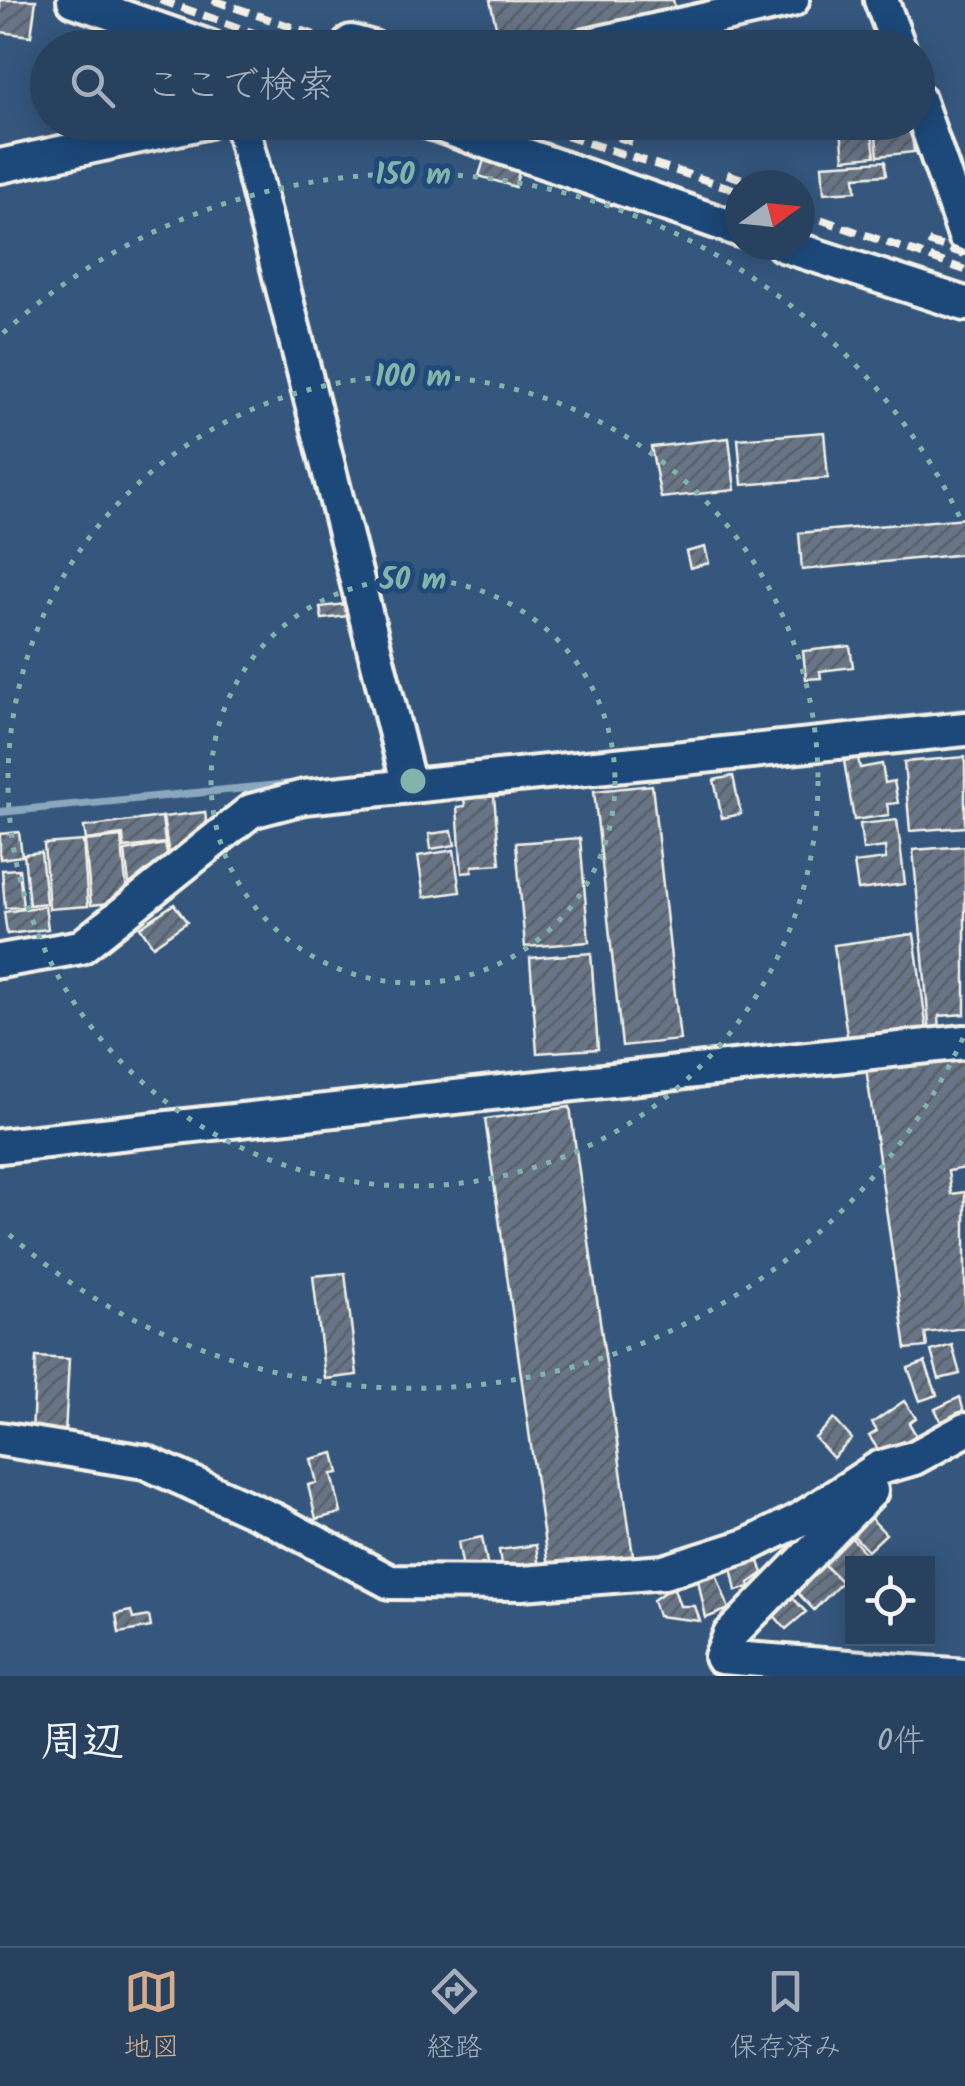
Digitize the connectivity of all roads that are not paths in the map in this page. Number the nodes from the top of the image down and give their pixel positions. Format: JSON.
{"nodes":[{"id":1,"x":74,"y":0,"type":"edge"},
{"id":2,"x":792,"y":0,"type":"edge"},
{"id":3,"x":881,"y":0,"type":"edge"},
{"id":4,"x":160,"y":30,"type":"edge"},
{"id":5,"x":658,"y":30,"type":"edge"},
{"id":6,"x":892,"y":30,"type":"edge"},
{"id":7,"x":121,"y":140,"type":"edge"},
{"id":8,"x":246,"y":140,"type":"edge"},
{"id":9,"x":482,"y":140,"type":"edge"},
{"id":10,"x":932,"y":140,"type":"edge"},
{"id":11,"x":0,"y":166,"type":"edge"},
{"id":12,"x":725,"y":225,"type":"edge"},
{"id":13,"x":965,"y":236,"type":"edge"},
{"id":14,"x":815,"y":256,"type":"edge"},
{"id":15,"x":965,"y":304,"type":"edge"},
{"id":16,"x":965,"y":729,"type":"edge"},
{"id":17,"x":409,"y":786,"type":"junction"},
{"id":18,"x":0,"y":961,"type":"edge"},
{"id":19,"x":965,"y":1042,"type":"edge"},
{"id":20,"x":0,"y":1146,"type":"edge"},
{"id":21,"x":965,"y":1430,"type":"edge"},
{"id":22,"x":0,"y":1439,"type":"edge"},
{"id":23,"x":914,"y":1458,"type":"junction"},
{"id":24,"x":965,"y":1676,"type":"edge"}],
"edges":[{"from":1,"to":4,"type":"street"},
{"from":2,"to":5,"type":"street"},
{"from":3,"to":6,"type":"street"},
{"from":7,"to":11,"type":"street"},
{"from":8,"to":17,"type":"street"},
{"from":9,"to":12,"type":"street"},
{"from":10,"to":13,"type":"street"},
{"from":14,"to":15,"type":"street"},
{"from":16,"to":17,"type":"street"},
{"from":17,"to":18,"type":"street"},
{"from":19,"to":20,"type":"street"},
{"from":21,"to":23,"type":"street"},
{"from":22,"to":23,"type":"street"},
{"from":23,"to":24,"type":"street"}]}
